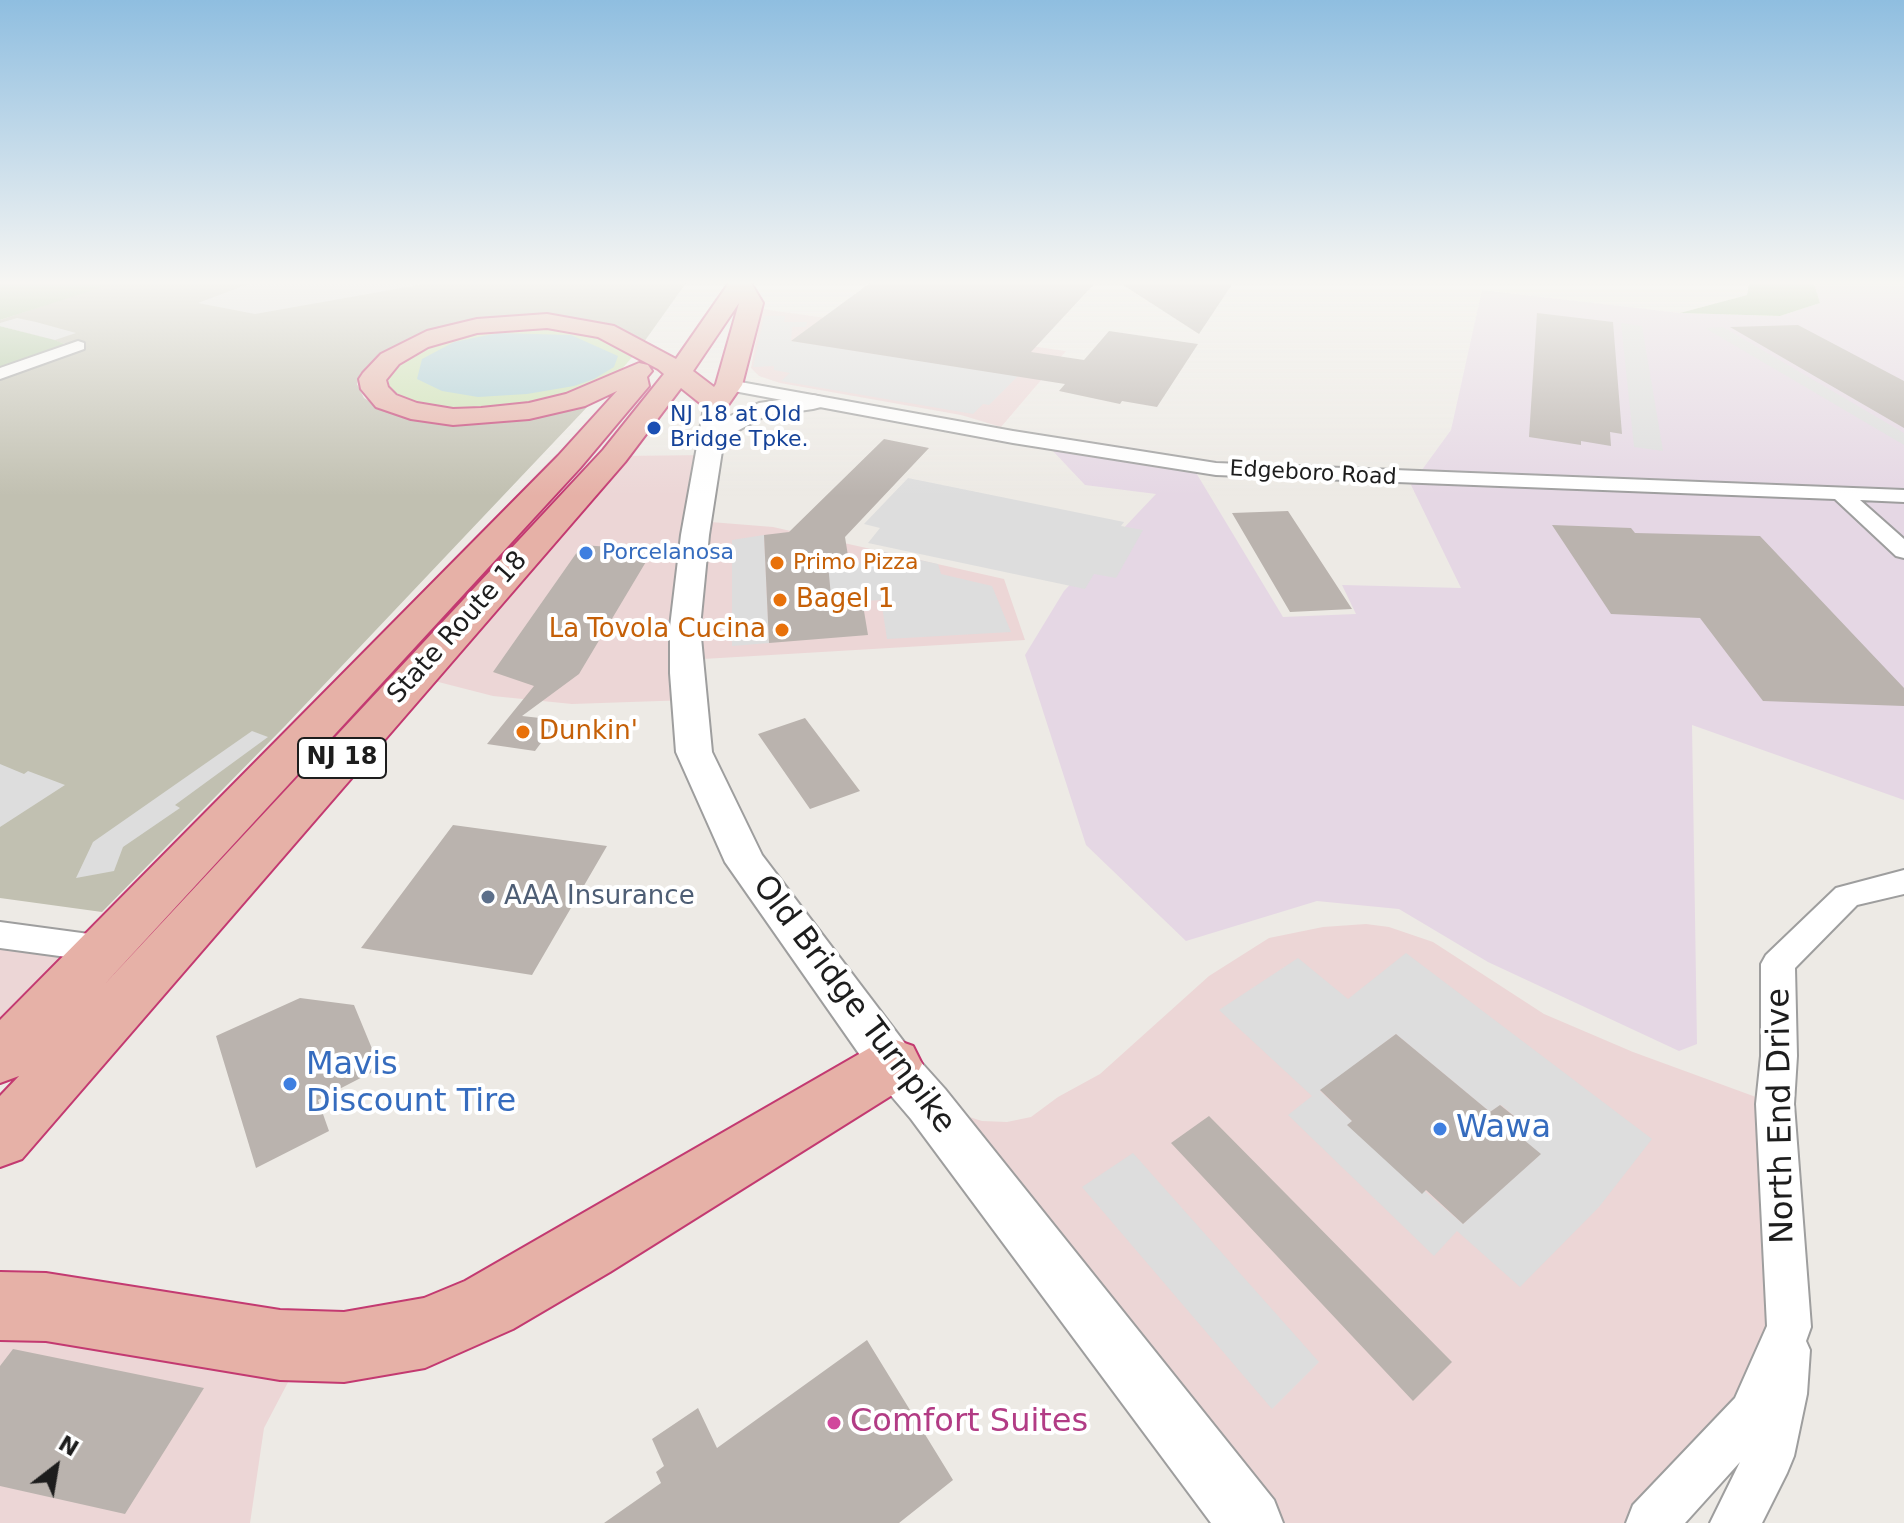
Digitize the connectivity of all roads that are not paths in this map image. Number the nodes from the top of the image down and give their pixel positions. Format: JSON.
{"nodes":[{"id":1,"x":56,"y":354,"type":"edge"},
{"id":2,"x":398,"y":354,"type":"edge"},
{"id":3,"x":644,"y":354,"type":"edge"},
{"id":4,"x":673,"y":354,"type":"edge"},
{"id":5,"x":735,"y":354,"type":"edge"},
{"id":6,"x":664,"y":364,"type":"junction"},
{"id":7,"x":0,"y":374,"type":"edge"},
{"id":8,"x":813,"y":402,"type":"junction"},
{"id":9,"x":719,"y":407,"type":"junction"},
{"id":10,"x":1841,"y":494,"type":"junction"},
{"id":11,"x":1904,"y":496,"type":"edge"},
{"id":12,"x":1904,"y":551,"type":"edge"},
{"id":13,"x":1904,"y":882,"type":"edge"},
{"id":14,"x":0,"y":935,"type":"edge"},
{"id":15,"x":104,"y":949,"type":"junction"},
{"id":16,"x":0,"y":1058,"type":"edge"},
{"id":17,"x":893,"y":1064,"type":"junction"},
{"id":18,"x":0,"y":1139,"type":"edge"},
{"id":19,"x":0,"y":1306,"type":"edge"},
{"id":20,"x":1789,"y":1327,"type":"junction"},
{"id":21,"x":1251,"y":1523,"type":"edge"},
{"id":22,"x":1651,"y":1523,"type":"edge"},
{"id":23,"x":1735,"y":1523,"type":"edge"}],
"edges":[{"from":1,"to":7,"type":"street"},
{"from":2,"to":6,"type":"highway"},
{"from":3,"to":6,"type":"highway"},
{"from":4,"to":6,"type":"highway","name":"State Route 18","number":"NJ 18"},
{"from":5,"to":9,"type":"highway"},
{"from":6,"to":9,"type":"highway"},
{"from":6,"to":15,"type":"highway","name":"State Route 18","number":"NJ 18"},
{"from":6,"to":18,"type":"highway","name":"State Route 18","number":"NJ 18"},
{"from":8,"to":9,"type":"street","name":"Edgeboro Road"},
{"from":8,"to":9,"type":"street"},
{"from":8,"to":10,"type":"street","name":"Edgeboro Road"},
{"from":9,"to":17,"type":"street","name":"Old Bridge Turnpike"},
{"from":10,"to":11,"type":"street","name":"Edgeboro Road"},
{"from":10,"to":12,"type":"street"},
{"from":13,"to":20,"type":"street","name":"North End Drive"},
{"from":14,"to":15,"type":"street"},
{"from":15,"to":16,"type":"highway","name":"State Route 18","number":"NJ 18"},
{"from":17,"to":19,"type":"highway"},
{"from":17,"to":21,"type":"street","name":"Old Bridge Turnpike"},
{"from":20,"to":22,"type":"street","name":"North End Drive"},
{"from":20,"to":23,"type":"street","name":"North End Drive"}]}
